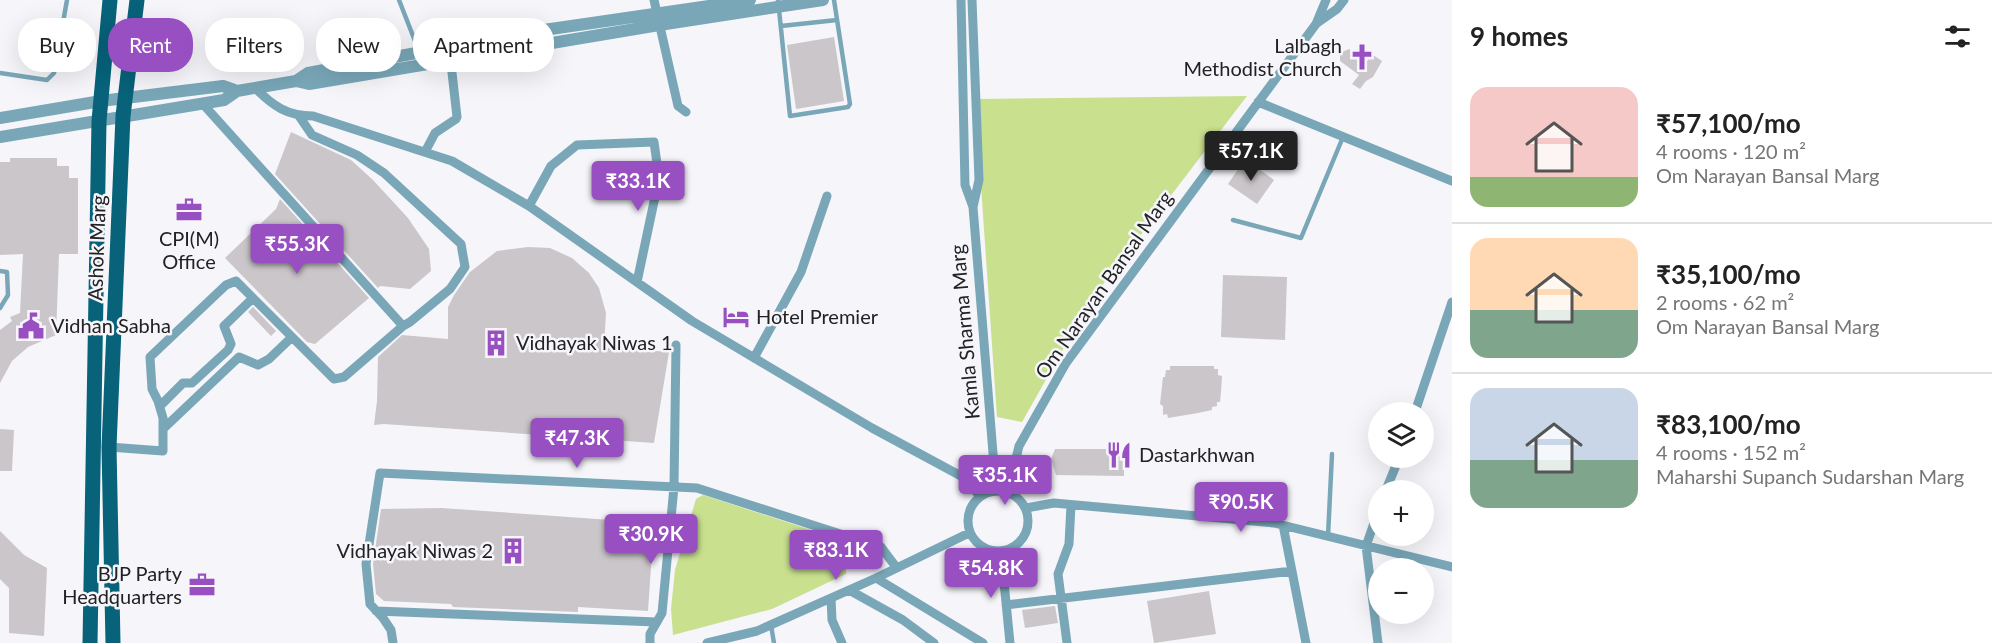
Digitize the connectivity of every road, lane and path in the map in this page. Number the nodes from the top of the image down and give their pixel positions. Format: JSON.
{"nodes":[{"id":1,"x":66,"y":0,"type":"edge"},
{"id":2,"x":110,"y":0,"type":"edge"},
{"id":3,"x":137,"y":0,"type":"edge"},
{"id":4,"x":399,"y":0,"type":"edge"},
{"id":5,"x":654,"y":0,"type":"edge"},
{"id":6,"x":750,"y":0,"type":"edge"},
{"id":7,"x":823,"y":0,"type":"edge"},
{"id":8,"x":834,"y":0,"type":"edge"},
{"id":9,"x":961,"y":0,"type":"edge"},
{"id":10,"x":972,"y":0,"type":"edge"},
{"id":11,"x":1326,"y":0,"type":"edge"},
{"id":12,"x":1344,"y":0,"type":"edge"},
{"id":13,"x":778,"y":3,"type":"edge"},
{"id":14,"x":658,"y":20,"type":"junction"},
{"id":15,"x":837,"y":20,"type":"junction"},
{"id":16,"x":1316,"y":24,"type":"junction"},
{"id":17,"x":781,"y":26,"type":"junction"},
{"id":18,"x":562,"y":27,"type":"junction"},
{"id":19,"x":554,"y":28,"type":"edge"},
{"id":20,"x":413,"y":36,"type":"edge"},
{"id":21,"x":563,"y":41,"type":"junction"},
{"id":22,"x":554,"y":42,"type":"edge"},
{"id":23,"x":413,"y":52,"type":"edge"},
{"id":24,"x":413,"y":66,"type":"edge"},
{"id":25,"x":452,"y":72,"type":"edge"},
{"id":26,"x":0,"y":73,"type":"edge"},
{"id":27,"x":296,"y":81,"type":"junction"},
{"id":28,"x":255,"y":88,"type":"junction"},
{"id":29,"x":237,"y":92,"type":"junction"},
{"id":30,"x":963,"y":97,"type":"junction"},
{"id":31,"x":975,"y":97,"type":"junction"},
{"id":32,"x":125,"y":98,"type":"junction"},
{"id":33,"x":100,"y":101,"type":"junction"},
{"id":34,"x":1258,"y":102,"type":"junction"},
{"id":35,"x":202,"y":103,"type":"junction"},
{"id":36,"x":686,"y":112,"type":"dead end"},
{"id":37,"x":123,"y":116,"type":"junction"},
{"id":38,"x":298,"y":116,"type":"junction"},
{"id":39,"x":0,"y":118,"type":"edge"},
{"id":40,"x":99,"y":121,"type":"junction"},
{"id":41,"x":0,"y":137,"type":"edge"},
{"id":42,"x":1343,"y":137,"type":"junction"},
{"id":43,"x":425,"y":152,"type":"junction"},
{"id":44,"x":1452,"y":181,"type":"edge"},
{"id":45,"x":827,"y":196,"type":"dead end"},
{"id":46,"x":529,"y":206,"type":"junction"},
{"id":47,"x":973,"y":207,"type":"junction"},
{"id":48,"x":1233,"y":220,"type":"dead end"},
{"id":49,"x":0,"y":271,"type":"edge"},
{"id":50,"x":637,"y":282,"type":"junction"},
{"id":51,"x":253,"y":298,"type":"junction"},
{"id":52,"x":1452,"y":302,"type":"edge"},
{"id":53,"x":0,"y":308,"type":"edge"},
{"id":54,"x":403,"y":326,"type":"junction"},
{"id":55,"x":292,"y":337,"type":"junction"},
{"id":56,"x":676,"y":345,"type":"dead end"},
{"id":57,"x":754,"y":357,"type":"junction"},
{"id":58,"x":1418,"y":402,"type":"edge"},
{"id":59,"x":160,"y":406,"type":"junction"},
{"id":60,"x":163,"y":429,"type":"junction"},
{"id":61,"x":102,"y":447,"type":"junction"},
{"id":62,"x":1332,"y":454,"type":"dead end"},
{"id":63,"x":674,"y":487,"type":"junction"},
{"id":64,"x":996,"y":490,"type":"junction"},
{"id":65,"x":1008,"y":492,"type":"junction"},
{"id":66,"x":980,"y":496,"type":"junction"},
{"id":67,"x":1071,"y":504,"type":"junction"},
{"id":68,"x":1026,"y":508,"type":"junction"},
{"id":69,"x":1283,"y":525,"type":"junction"},
{"id":70,"x":969,"y":533,"type":"junction"},
{"id":71,"x":1328,"y":536,"type":"junction"},
{"id":72,"x":1368,"y":540,"type":"edge"},
{"id":73,"x":1366,"y":546,"type":"junction"},
{"id":74,"x":1001,"y":552,"type":"junction"},
{"id":75,"x":896,"y":567,"type":"junction"},
{"id":76,"x":1452,"y":567,"type":"edge"},
{"id":77,"x":1292,"y":571,"type":"junction"},
{"id":78,"x":876,"y":578,"type":"junction"},
{"id":79,"x":849,"y":590,"type":"junction"},
{"id":80,"x":831,"y":598,"type":"junction"},
{"id":81,"x":1061,"y":599,"type":"junction"},
{"id":82,"x":1006,"y":605,"type":"junction"},
{"id":83,"x":376,"y":610,"type":"junction"},
{"id":84,"x":657,"y":622,"type":"junction"},
{"id":85,"x":771,"y":625,"type":"junction"},
{"id":86,"x":90,"y":643,"type":"edge"},
{"id":87,"x":113,"y":643,"type":"edge"},
{"id":88,"x":393,"y":643,"type":"edge"},
{"id":89,"x":650,"y":643,"type":"edge"},
{"id":90,"x":707,"y":643,"type":"edge"},
{"id":91,"x":774,"y":643,"type":"edge"},
{"id":92,"x":842,"y":643,"type":"edge"},
{"id":93,"x":934,"y":643,"type":"edge"},
{"id":94,"x":983,"y":643,"type":"edge"},
{"id":95,"x":1010,"y":643,"type":"edge"},
{"id":96,"x":1067,"y":643,"type":"edge"},
{"id":97,"x":1306,"y":643,"type":"edge"},
{"id":98,"x":1378,"y":643,"type":"edge"}],
"edges":[{"from":1,"to":26,"type":"lane"},
{"from":2,"to":33,"type":"main road","name":"Ashok Marg"},
{"from":3,"to":32,"type":"main road","name":"Ashok Marg"},
{"from":4,"to":20,"type":"lane"},
{"from":5,"to":14,"type":"street"},
{"from":6,"to":14,"type":"street"},
{"from":7,"to":13,"type":"street"},
{"from":8,"to":15,"type":"lane"},
{"from":9,"to":30,"type":"street","name":"Kamla Sharma Marg"},
{"from":10,"to":31,"type":"street","name":"Kamla Sharma Marg"},
{"from":11,"to":16,"type":"street"},
{"from":12,"to":16,"type":"street"},
{"from":13,"to":14,"type":"street"},
{"from":13,"to":17,"type":"lane"},
{"from":14,"to":18,"type":"street"},
{"from":14,"to":21,"type":"street"},
{"from":14,"to":36,"type":"street"},
{"from":15,"to":17,"type":"lane"},
{"from":15,"to":17,"type":"lane"},
{"from":16,"to":34,"type":"street","name":"Om Narayan Bansal Marg"},
{"from":18,"to":19,"type":"street"},
{"from":18,"to":21,"type":"street"},
{"from":21,"to":22,"type":"street"},
{"from":23,"to":27,"type":"street"},
{"from":24,"to":27,"type":"street"},
{"from":25,"to":43,"type":"street"},
{"from":27,"to":28,"type":"street"},
{"from":28,"to":29,"type":"street"},
{"from":28,"to":38,"type":"street"},
{"from":29,"to":32,"type":"street"},
{"from":29,"to":35,"type":"street"},
{"from":30,"to":31,"type":"street"},
{"from":30,"to":47,"type":"street","name":"Kamla Sharma Marg"},
{"from":31,"to":47,"type":"street","name":"Kamla Sharma Marg"},
{"from":32,"to":33,"type":"street"},
{"from":32,"to":37,"type":"main road","name":"Ashok Marg"},
{"from":33,"to":39,"type":"street"},
{"from":33,"to":40,"type":"main road","name":"Ashok Marg"},
{"from":34,"to":42,"type":"street"},
{"from":34,"to":65,"type":"street","name":"Om Narayan Bansal Marg"},
{"from":35,"to":37,"type":"street"},
{"from":35,"to":54,"type":"street"},
{"from":37,"to":40,"type":"street"},
{"from":37,"to":61,"type":"main road","name":"Ashok Marg"},
{"from":38,"to":43,"type":"street"},
{"from":38,"to":54,"type":"street"},
{"from":40,"to":41,"type":"street"},
{"from":40,"to":61,"type":"main road","name":"Ashok Marg"},
{"from":42,"to":44,"type":"street"},
{"from":42,"to":48,"type":"lane"},
{"from":43,"to":46,"type":"street"},
{"from":45,"to":57,"type":"street"},
{"from":46,"to":50,"type":"street"},
{"from":46,"to":50,"type":"street"},
{"from":47,"to":64,"type":"street","name":"Kamla Sharma Marg"},
{"from":49,"to":53,"type":"lane"},
{"from":50,"to":57,"type":"street"},
{"from":51,"to":55,"type":"street"},
{"from":51,"to":59,"type":"street"},
{"from":51,"to":59,"type":"street"},
{"from":52,"to":58,"type":"street"},
{"from":54,"to":55,"type":"street"},
{"from":55,"to":60,"type":"street"},
{"from":56,"to":63,"type":"street"},
{"from":57,"to":66,"type":"street"},
{"from":59,"to":60,"type":"street"},
{"from":60,"to":61,"type":"street"},
{"from":61,"to":86,"type":"main road","name":"Ashok Marg"},
{"from":61,"to":87,"type":"main road","name":"Ashok Marg"},
{"from":62,"to":71,"type":"lane"},
{"from":63,"to":75,"type":"street"},
{"from":63,"to":83,"type":"street"},
{"from":63,"to":84,"type":"street"},
{"from":64,"to":65,"type":"street"},
{"from":64,"to":66,"type":"street"},
{"from":65,"to":68,"type":"street"},
{"from":66,"to":70,"type":"street"},
{"from":67,"to":68,"type":"street"},
{"from":67,"to":69,"type":"street"},
{"from":67,"to":81,"type":"street"},
{"from":68,"to":74,"type":"street"},
{"from":69,"to":71,"type":"street"},
{"from":69,"to":77,"type":"street"},
{"from":70,"to":74,"type":"street"},
{"from":70,"to":75,"type":"street"},
{"from":71,"to":73,"type":"street"},
{"from":72,"to":73,"type":"street"},
{"from":73,"to":76,"type":"street"},
{"from":73,"to":98,"type":"street"},
{"from":74,"to":82,"type":"street"},
{"from":75,"to":78,"type":"street"},
{"from":77,"to":81,"type":"street"},
{"from":77,"to":97,"type":"street"},
{"from":78,"to":79,"type":"street"},
{"from":78,"to":94,"type":"street"},
{"from":79,"to":80,"type":"street"},
{"from":79,"to":93,"type":"street"},
{"from":80,"to":85,"type":"street"},
{"from":80,"to":92,"type":"street"},
{"from":81,"to":82,"type":"street"},
{"from":81,"to":96,"type":"street"},
{"from":82,"to":95,"type":"street"},
{"from":83,"to":84,"type":"street"},
{"from":83,"to":88,"type":"street"},
{"from":84,"to":89,"type":"street"},
{"from":85,"to":90,"type":"street"},
{"from":85,"to":91,"type":"lane"}]}
